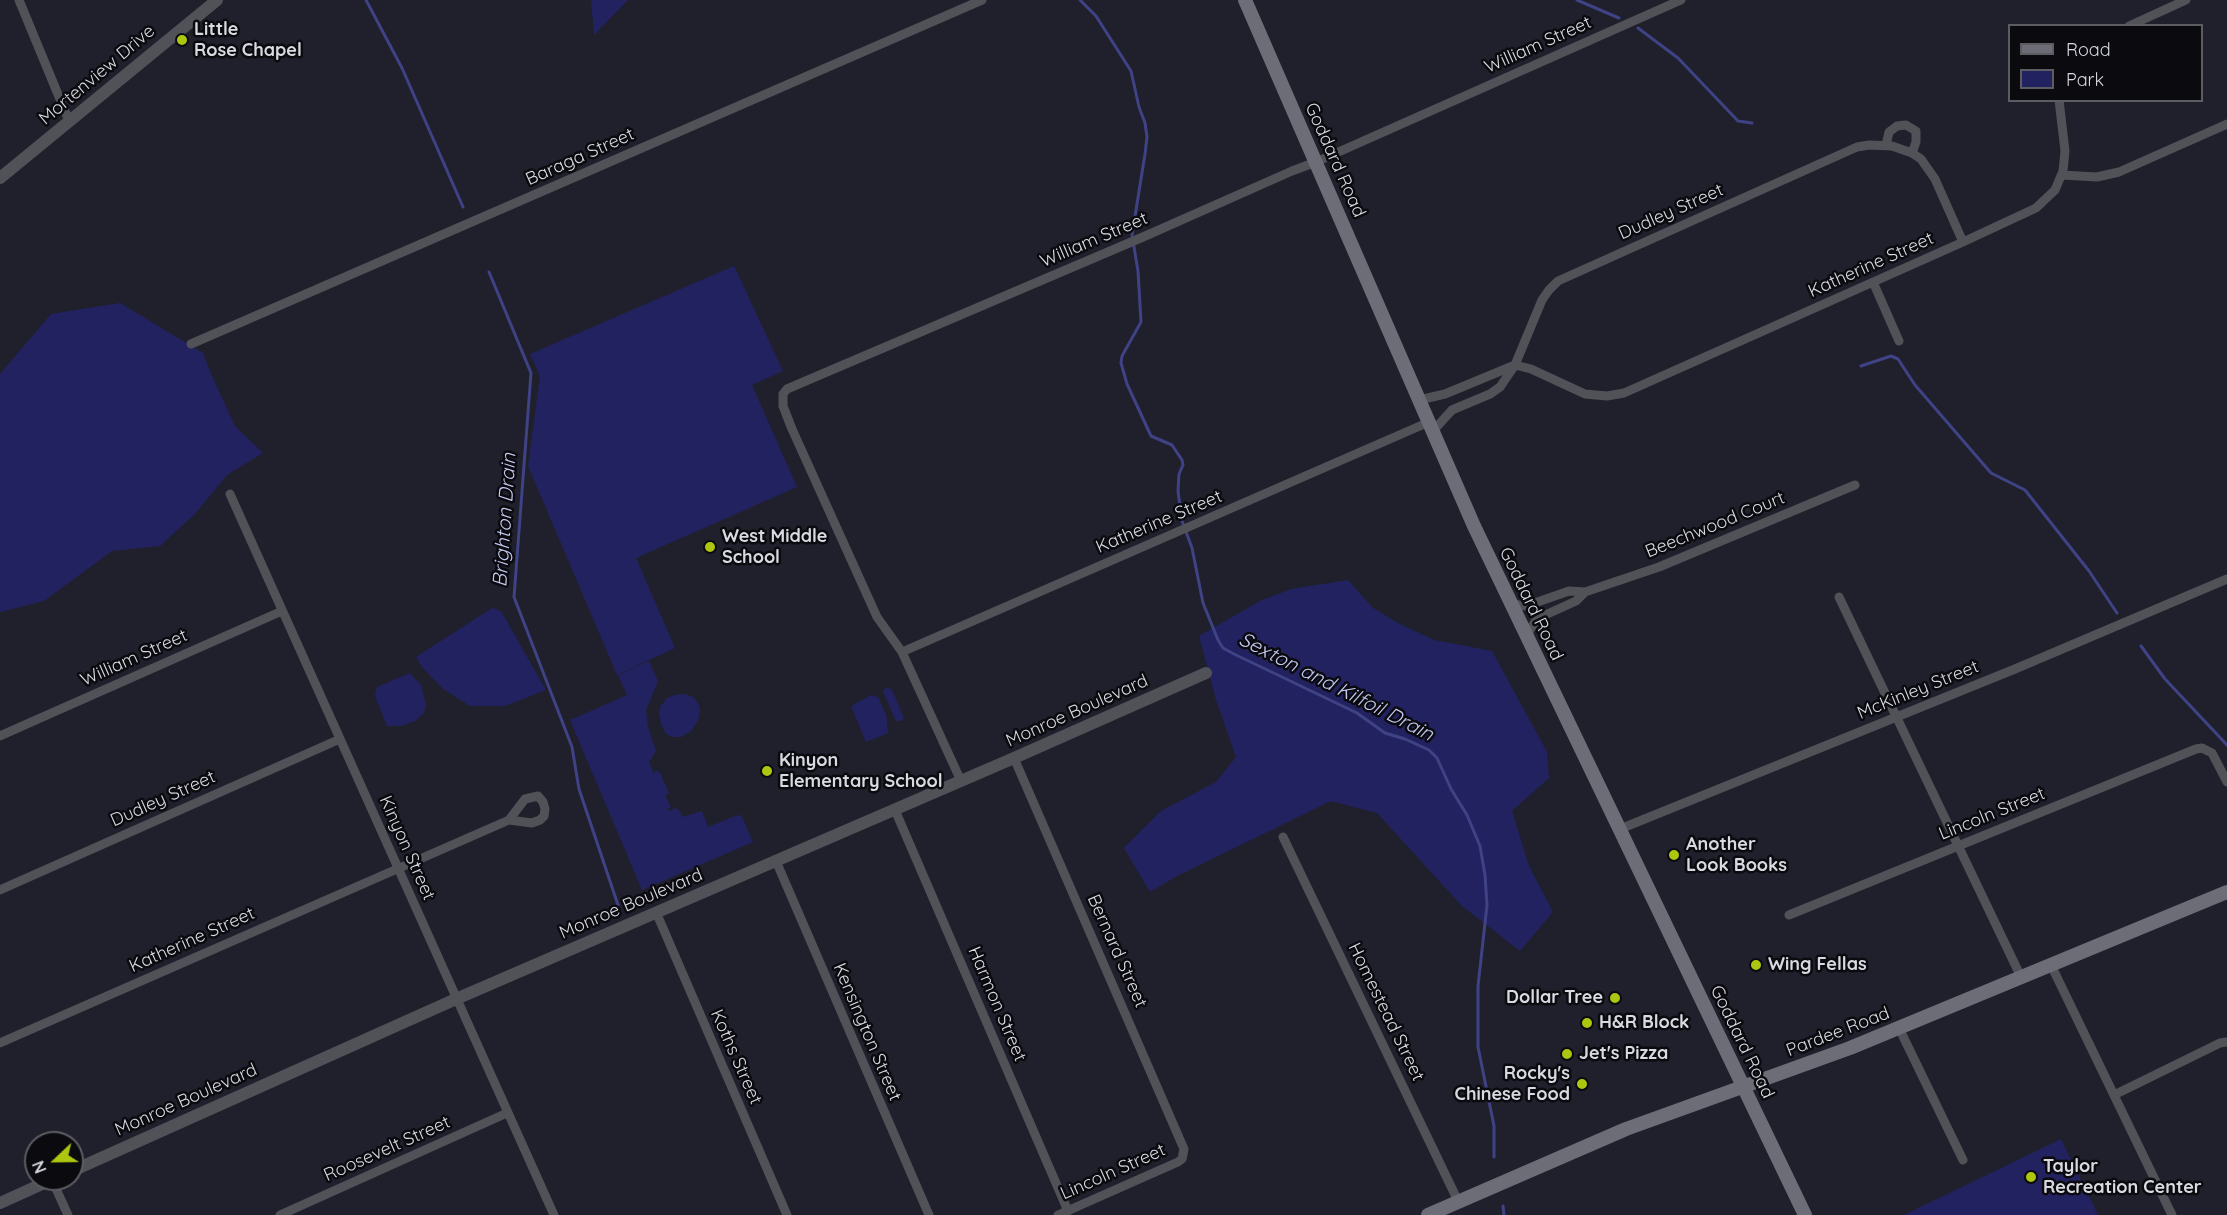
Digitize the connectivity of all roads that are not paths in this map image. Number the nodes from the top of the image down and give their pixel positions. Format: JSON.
{"nodes":[{"id":1,"x":19,"y":0,"type":"edge"},
{"id":2,"x":217,"y":0,"type":"edge"},
{"id":3,"x":982,"y":0,"type":"edge"},
{"id":4,"x":1245,"y":0,"type":"edge"},
{"id":5,"x":1681,"y":0,"type":"edge"},
{"id":6,"x":2186,"y":0,"type":"edge"},
{"id":7,"x":2133,"y":24,"type":"edge"},
{"id":8,"x":2057,"y":102,"type":"edge"},
{"id":9,"x":69,"y":121,"type":"junction"},
{"id":10,"x":2227,"y":123,"type":"edge"},
{"id":11,"x":1886,"y":145,"type":"junction"},
{"id":12,"x":1912,"y":153,"type":"junction"},
{"id":13,"x":1316,"y":162,"type":"junction"},
{"id":14,"x":2062,"y":175,"type":"junction"},
{"id":15,"x":0,"y":178,"type":"edge"},
{"id":16,"x":1963,"y":242,"type":"junction"},
{"id":17,"x":1873,"y":282,"type":"junction"},
{"id":18,"x":1899,"y":341,"type":"dead end"},
{"id":19,"x":191,"y":344,"type":"dead end"},
{"id":20,"x":1515,"y":365,"type":"junction"},
{"id":21,"x":1419,"y":400,"type":"junction"},
{"id":22,"x":1431,"y":427,"type":"junction"},
{"id":23,"x":1855,"y":485,"type":"dead end"},
{"id":24,"x":230,"y":494,"type":"dead end"},
{"id":25,"x":2227,"y":579,"type":"edge"},
{"id":26,"x":1585,"y":592,"type":"junction"},
{"id":27,"x":1839,"y":597,"type":"dead end"},
{"id":28,"x":1512,"y":604,"type":"junction"},
{"id":29,"x":282,"y":611,"type":"junction"},
{"id":30,"x":1526,"y":636,"type":"junction"},
{"id":31,"x":902,"y":652,"type":"junction"},
{"id":32,"x":1206,"y":673,"type":"dead end"},
{"id":33,"x":1897,"y":716,"type":"junction"},
{"id":34,"x":0,"y":736,"type":"edge"},
{"id":35,"x":340,"y":739,"type":"junction"},
{"id":36,"x":1014,"y":758,"type":"junction"},
{"id":37,"x":961,"y":781,"type":"junction"},
{"id":38,"x":2227,"y":782,"type":"edge"},
{"id":39,"x":895,"y":810,"type":"junction"},
{"id":40,"x":509,"y":820,"type":"dead end"},
{"id":41,"x":1620,"y":829,"type":"junction"},
{"id":42,"x":1283,"y":837,"type":"dead end"},
{"id":43,"x":1959,"y":846,"type":"junction"},
{"id":44,"x":776,"y":861,"type":"junction"},
{"id":45,"x":398,"y":868,"type":"junction"},
{"id":46,"x":0,"y":890,"type":"edge"},
{"id":47,"x":2227,"y":892,"type":"edge"},
{"id":48,"x":656,"y":912,"type":"junction"},
{"id":49,"x":1789,"y":915,"type":"dead end"},
{"id":50,"x":2051,"y":965,"type":"junction"},
{"id":51,"x":2021,"y":978,"type":"junction"},
{"id":52,"x":456,"y":999,"type":"junction"},
{"id":53,"x":1899,"y":1028,"type":"junction"},
{"id":54,"x":2227,"y":1042,"type":"edge"},
{"id":55,"x":0,"y":1043,"type":"edge"},
{"id":56,"x":1743,"y":1087,"type":"junction"},
{"id":57,"x":2114,"y":1095,"type":"junction"},
{"id":58,"x":507,"y":1113,"type":"junction"},
{"id":59,"x":1182,"y":1159,"type":"joint"},
{"id":60,"x":1963,"y":1160,"type":"dead end"},
{"id":61,"x":84,"y":1166,"type":"edge"},
{"id":62,"x":26,"y":1191,"type":"edge"},
{"id":63,"x":57,"y":1191,"type":"edge"},
{"id":64,"x":1458,"y":1202,"type":"junction"},
{"id":65,"x":0,"y":1203,"type":"edge"},
{"id":66,"x":1068,"y":1211,"type":"junction"},
{"id":67,"x":68,"y":1215,"type":"edge"},
{"id":68,"x":280,"y":1215,"type":"edge"},
{"id":69,"x":554,"y":1215,"type":"edge"},
{"id":70,"x":787,"y":1215,"type":"edge"},
{"id":71,"x":929,"y":1215,"type":"edge"},
{"id":72,"x":1058,"y":1215,"type":"edge"},
{"id":73,"x":1428,"y":1215,"type":"edge"},
{"id":74,"x":1805,"y":1215,"type":"edge"},
{"id":75,"x":2172,"y":1215,"type":"edge"}],
"edges":[{"from":1,"to":9,"type":"street"},
{"from":2,"to":9,"type":"street","name":"Mortenview Drive"},
{"from":3,"to":19,"type":"street","name":"Baraga Street"},
{"from":4,"to":13,"type":"main road","name":"Goddard Road"},
{"from":5,"to":13,"type":"street","name":"William Street"},
{"from":6,"to":7,"type":"street"},
{"from":8,"to":14,"type":"street"},
{"from":9,"to":15,"type":"street","name":"Mortenview Drive"},
{"from":10,"to":14,"type":"street"},
{"from":11,"to":12,"type":"street","name":"Dudley Street"},
{"from":11,"to":12,"type":"street"},
{"from":11,"to":20,"type":"street","name":"Dudley Street"},
{"from":12,"to":16,"type":"street","name":"Dudley Street"},
{"from":13,"to":21,"type":"main road","name":"Goddard Road"},
{"from":13,"to":31,"type":"street","name":"William Street"},
{"from":14,"to":16,"type":"street","name":"Katherine Street"},
{"from":16,"to":17,"type":"street","name":"Katherine Street"},
{"from":17,"to":18,"type":"street"},
{"from":17,"to":20,"type":"street","name":"Katherine Street"},
{"from":20,"to":21,"type":"street"},
{"from":20,"to":22,"type":"street","name":"Katherine Street"},
{"from":21,"to":22,"type":"main road","name":"Goddard Road"},
{"from":22,"to":28,"type":"main road","name":"Goddard Road"},
{"from":22,"to":31,"type":"street","name":"Katherine Street"},
{"from":23,"to":26,"type":"street","name":"Beechwood Court"},
{"from":24,"to":29,"type":"street","name":"Kinyon Street"},
{"from":25,"to":33,"type":"street","name":"McKinley Street"},
{"from":26,"to":28,"type":"street","name":"Beechwood Court"},
{"from":26,"to":30,"type":"street","name":"Beechwood Court"},
{"from":27,"to":33,"type":"street"},
{"from":28,"to":30,"type":"main road","name":"Goddard Road"},
{"from":29,"to":34,"type":"street","name":"William Street"},
{"from":29,"to":35,"type":"street","name":"Kinyon Street"},
{"from":30,"to":41,"type":"main road","name":"Goddard Road"},
{"from":31,"to":37,"type":"street"},
{"from":32,"to":36,"type":"street","name":"Monroe Boulevard"},
{"from":33,"to":41,"type":"street","name":"McKinley Street"},
{"from":33,"to":43,"type":"street"},
{"from":35,"to":45,"type":"street","name":"Kinyon Street"},
{"from":35,"to":46,"type":"street","name":"Dudley Street"},
{"from":36,"to":37,"type":"street","name":"Monroe Boulevard"},
{"from":36,"to":59,"type":"street","name":"Bernard Street"},
{"from":37,"to":39,"type":"street","name":"Monroe Boulevard"},
{"from":38,"to":43,"type":"street","name":"Lincoln Street"},
{"from":39,"to":44,"type":"street","name":"Monroe Boulevard"},
{"from":39,"to":66,"type":"street","name":"Harmon Street"},
{"from":40,"to":45,"type":"street","name":"Katherine Street"},
{"from":41,"to":56,"type":"main road","name":"Goddard Road"},
{"from":42,"to":64,"type":"street","name":"Homestead Street"},
{"from":43,"to":49,"type":"street","name":"Lincoln Street"},
{"from":43,"to":51,"type":"street"},
{"from":44,"to":48,"type":"street","name":"Monroe Boulevard"},
{"from":44,"to":71,"type":"street","name":"Kensington Street"},
{"from":45,"to":52,"type":"street","name":"Kinyon Street"},
{"from":45,"to":55,"type":"street","name":"Katherine Street"},
{"from":47,"to":50,"type":"main road","name":"Pardee Road"},
{"from":48,"to":52,"type":"street","name":"Monroe Boulevard"},
{"from":48,"to":70,"type":"street","name":"Koths Street"},
{"from":50,"to":51,"type":"main road","name":"Pardee Road"},
{"from":50,"to":57,"type":"street"},
{"from":51,"to":53,"type":"main road","name":"Pardee Road"},
{"from":52,"to":58,"type":"street","name":"Kinyon Street"},
{"from":52,"to":61,"type":"street","name":"Monroe Boulevard"},
{"from":53,"to":56,"type":"main road","name":"Pardee Road"},
{"from":53,"to":60,"type":"street"},
{"from":54,"to":57,"type":"street"},
{"from":56,"to":64,"type":"main road","name":"Pardee Road"},
{"from":56,"to":74,"type":"main road","name":"Goddard Road"},
{"from":57,"to":75,"type":"street"},
{"from":58,"to":68,"type":"street","name":"Roosevelt Street"},
{"from":58,"to":69,"type":"street","name":"Kinyon Street"},
{"from":59,"to":66,"type":"street","name":"Lincoln Street"},
{"from":62,"to":65,"type":"street"},
{"from":63,"to":67,"type":"street"},
{"from":64,"to":73,"type":"main road","name":"Pardee Road"},
{"from":66,"to":72,"type":"street","name":"Lincoln Street"}]}
